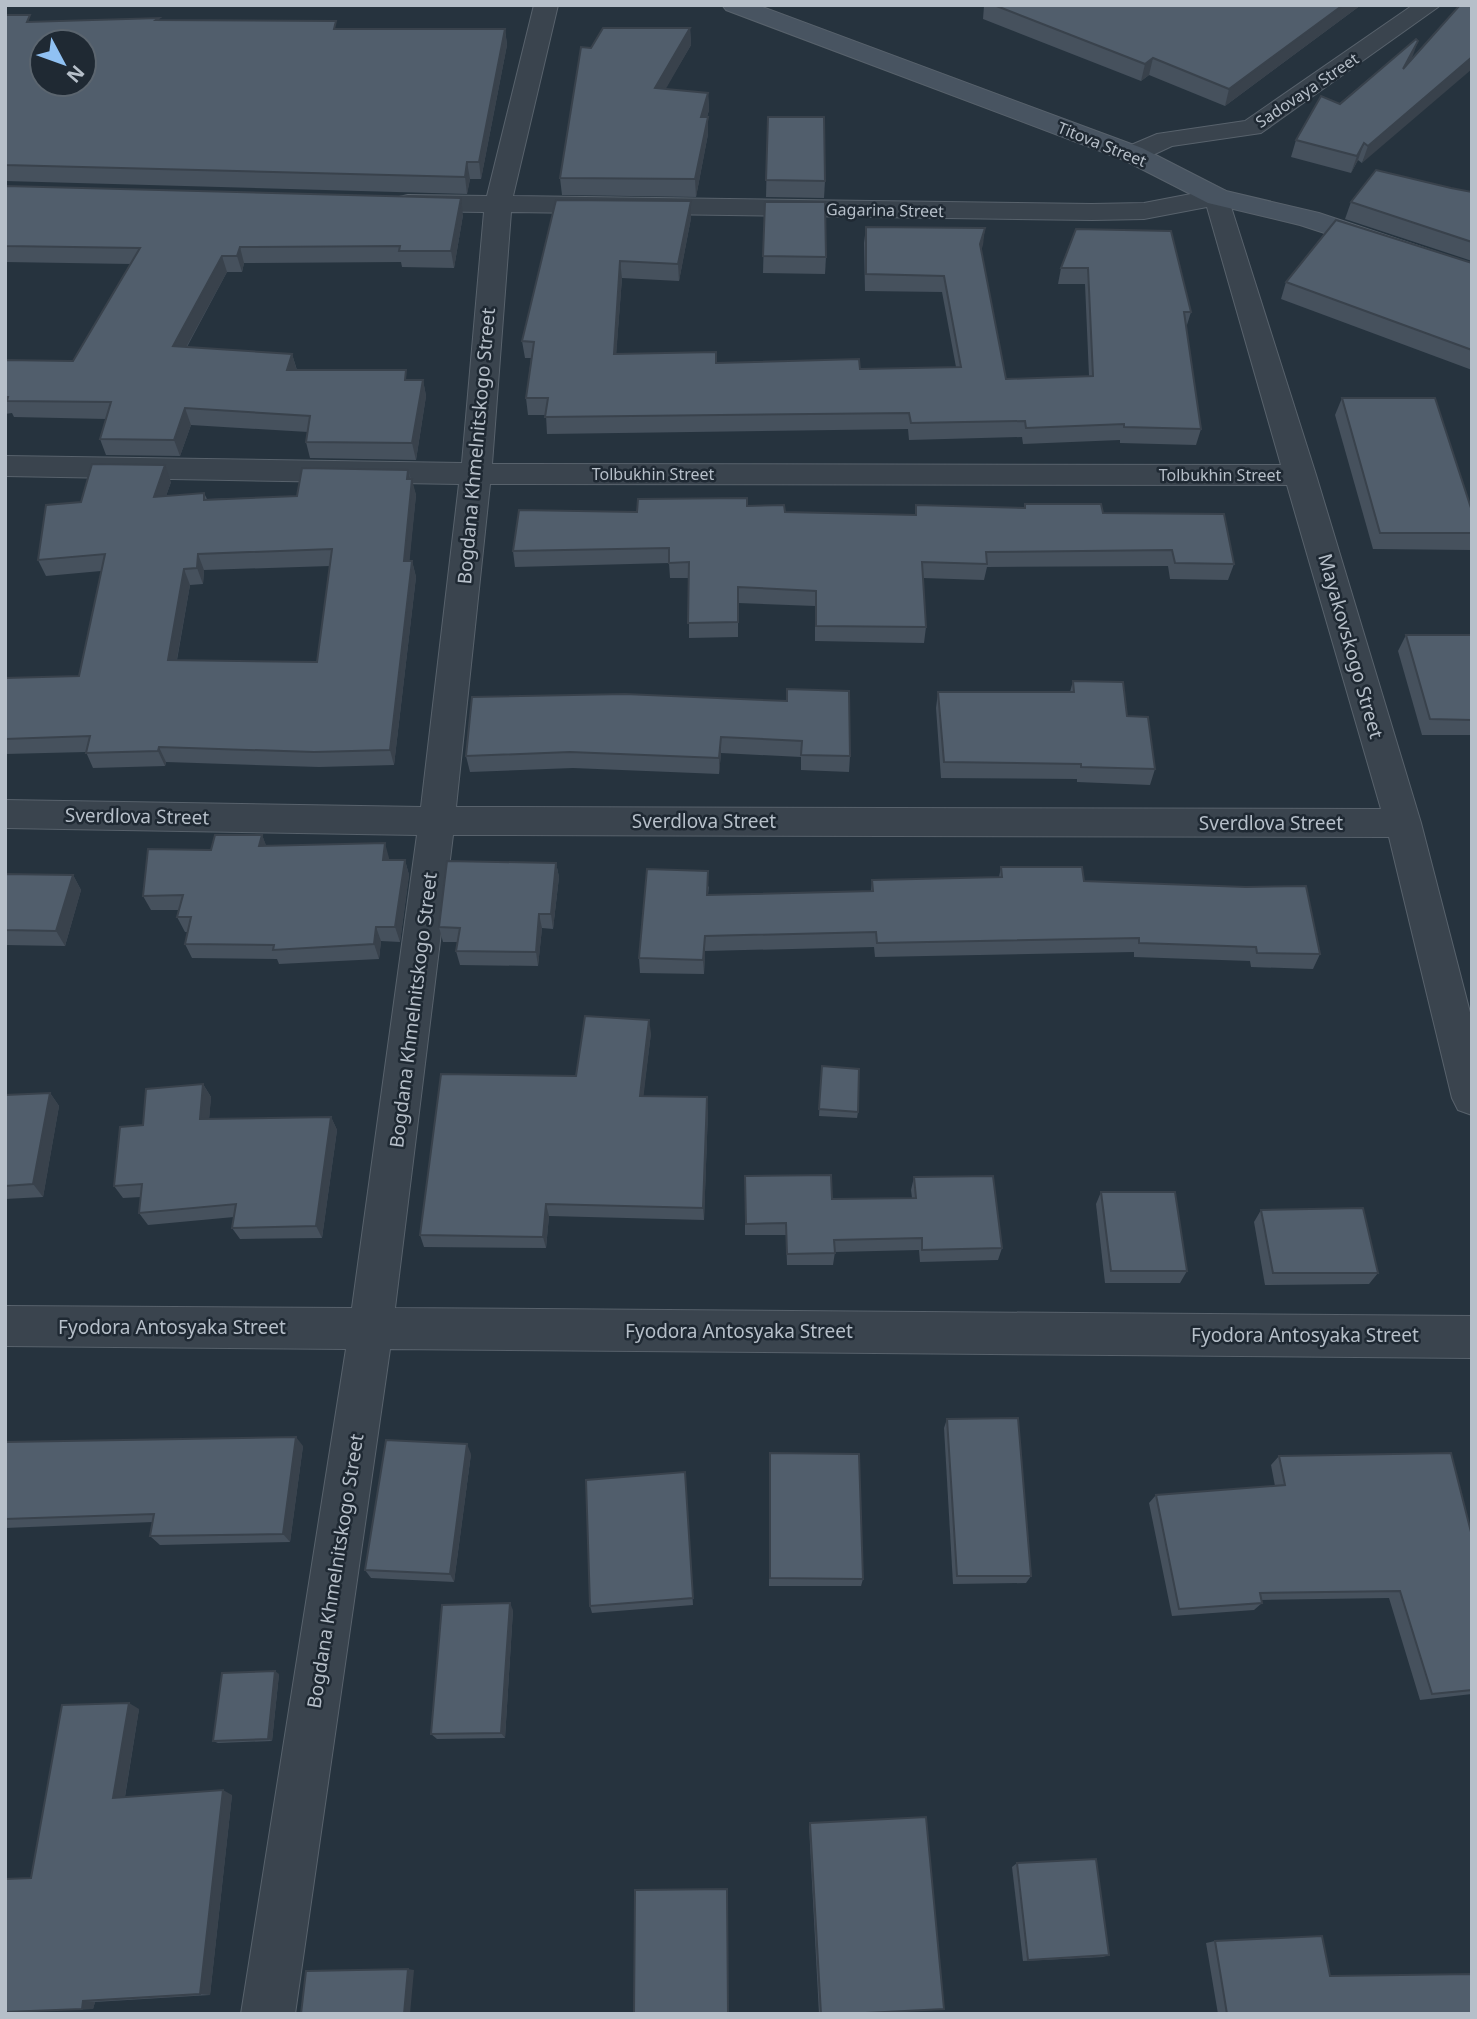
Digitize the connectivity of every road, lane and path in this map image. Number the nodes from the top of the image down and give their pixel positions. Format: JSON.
{"nodes":[{"id":1,"x":546,"y":5,"type":"edge"},
{"id":2,"x":734,"y":5,"type":"edge"},
{"id":3,"x":1429,"y":5,"type":"edge"},
{"id":4,"x":1133,"y":154,"type":"junction"},
{"id":5,"x":1217,"y":197,"type":"junction"},
{"id":6,"x":388,"y":202,"type":"edge"},
{"id":7,"x":498,"y":205,"type":"junction"},
{"id":8,"x":1472,"y":272,"type":"edge"},
{"id":9,"x":5,"y":466,"type":"edge"},
{"id":10,"x":476,"y":474,"type":"junction"},
{"id":11,"x":1301,"y":475,"type":"junction"},
{"id":12,"x":5,"y":814,"type":"edge"},
{"id":13,"x":437,"y":821,"type":"junction"},
{"id":14,"x":1403,"y":823,"type":"junction"},
{"id":15,"x":1472,"y":1098,"type":"edge"},
{"id":16,"x":5,"y":1326,"type":"edge"},
{"id":17,"x":371,"y":1328,"type":"junction"},
{"id":18,"x":1472,"y":1336,"type":"edge"},
{"id":19,"x":268,"y":2014,"type":"edge"}],
"edges":[{"from":1,"to":7,"type":"street","name":"Bogdana Khmelnitskogo Street"},
{"from":2,"to":4,"type":"street","name":"Titova Street"},
{"from":3,"to":4,"type":"street","name":"Sadovaya Street"},
{"from":4,"to":5,"type":"street","name":"Titova Street"},
{"from":5,"to":7,"type":"street","name":"Gagarina Street"},
{"from":5,"to":8,"type":"street","name":"Titova Street"},
{"from":5,"to":11,"type":"street","name":"Mayakovskogo Street"},
{"from":6,"to":7,"type":"street","name":"Gagarina Street"},
{"from":7,"to":10,"type":"street","name":"Bogdana Khmelnitskogo Street"},
{"from":9,"to":10,"type":"street","name":"Tolbukhin Street"},
{"from":10,"to":11,"type":"street","name":"Tolbukhin Street"},
{"from":10,"to":13,"type":"street","name":"Bogdana Khmelnitskogo Street"},
{"from":11,"to":14,"type":"street","name":"Mayakovskogo Street"},
{"from":12,"to":13,"type":"street","name":"Sverdlova Street"},
{"from":13,"to":14,"type":"street","name":"Sverdlova Street"},
{"from":13,"to":17,"type":"street","name":"Bogdana Khmelnitskogo Street"},
{"from":14,"to":15,"type":"street","name":"Mayakovskogo Street"},
{"from":16,"to":17,"type":"street","name":"Fyodora Antosyaka Street"},
{"from":17,"to":18,"type":"street","name":"Fyodora Antosyaka Street"},
{"from":17,"to":19,"type":"street","name":"Bogdana Khmelnitskogo Street"}]}
